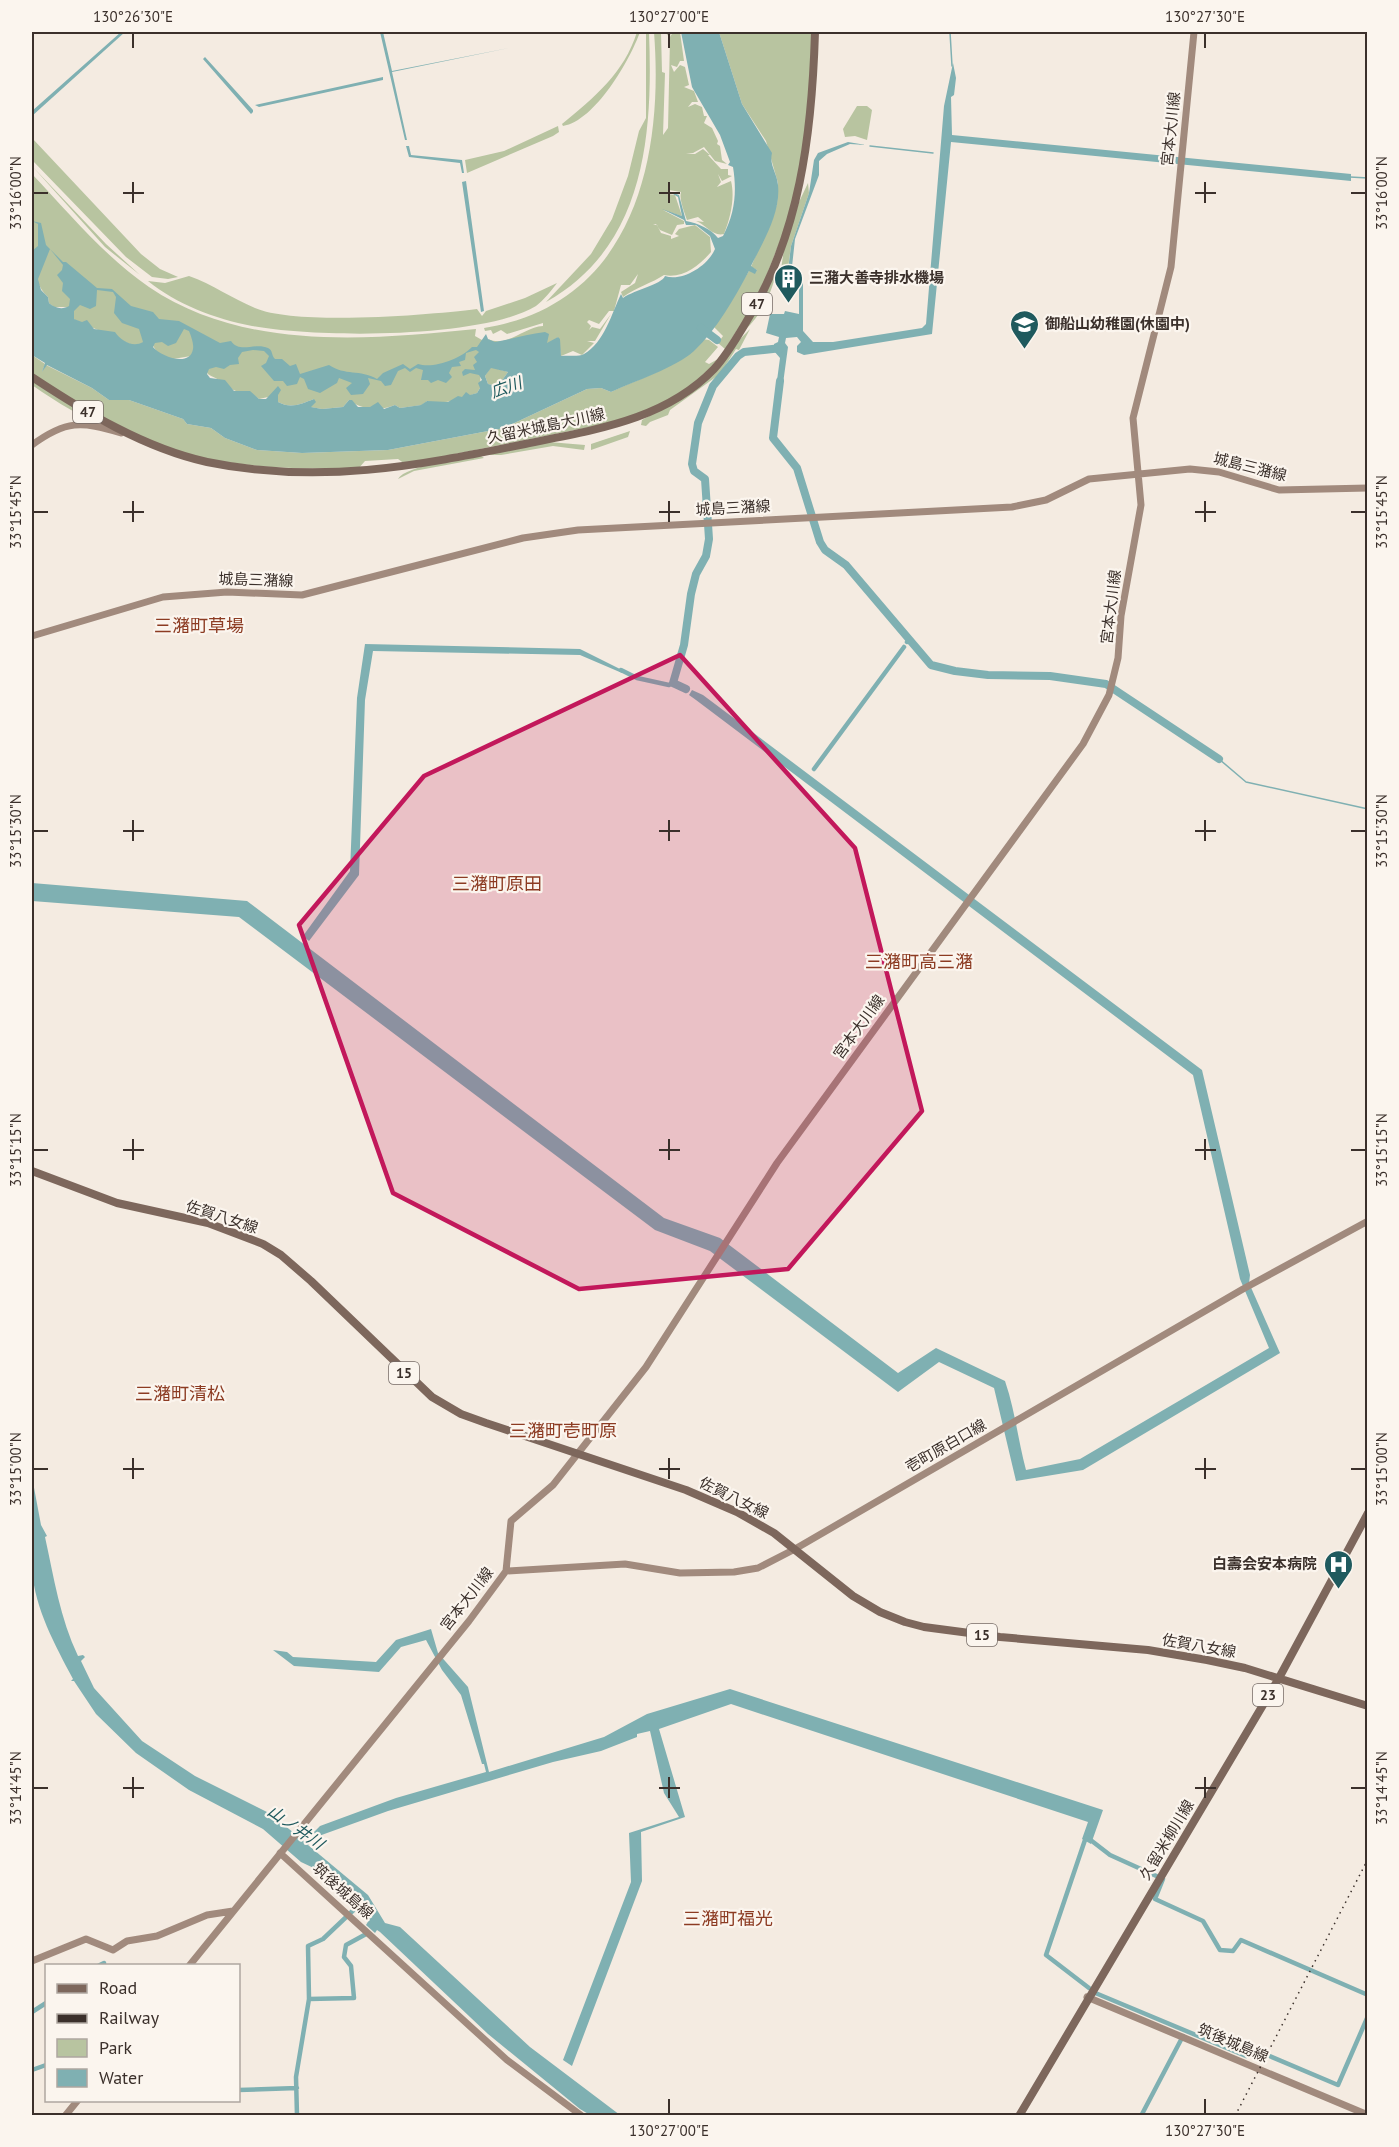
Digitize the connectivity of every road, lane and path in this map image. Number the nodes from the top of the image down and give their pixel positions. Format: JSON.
{"nodes":[{"id":1,"x":814,"y":32,"type":"edge"},
{"id":2,"x":1194,"y":32,"type":"edge"},
{"id":3,"x":32,"y":377,"type":"edge"},
{"id":4,"x":147,"y":442,"type":"junction"},
{"id":5,"x":32,"y":445,"type":"edge"},
{"id":6,"x":1140,"y":473,"type":"junction"},
{"id":7,"x":1368,"y":488,"type":"edge"},
{"id":8,"x":32,"y":636,"type":"edge"},
{"id":9,"x":32,"y":1171,"type":"edge"},
{"id":10,"x":1368,"y":1221,"type":"edge"},
{"id":11,"x":579,"y":1455,"type":"junction"},
{"id":12,"x":1368,"y":1513,"type":"edge"},
{"id":13,"x":795,"y":1550,"type":"junction"},
{"id":14,"x":506,"y":1571,"type":"junction"},
{"id":15,"x":1279,"y":1678,"type":"junction"},
{"id":16,"x":1368,"y":1706,"type":"edge"},
{"id":17,"x":281,"y":1852,"type":"junction"},
{"id":18,"x":233,"y":1911,"type":"junction"},
{"id":19,"x":32,"y":1961,"type":"edge"},
{"id":20,"x":190,"y":1964,"type":"edge"},
{"id":21,"x":1087,"y":1997,"type":"junction"},
{"id":22,"x":76,"y":2102,"type":"edge"},
{"id":23,"x":65,"y":2115,"type":"edge"},
{"id":24,"x":582,"y":2115,"type":"edge"},
{"id":25,"x":1019,"y":2115,"type":"edge"},
{"id":26,"x":1368,"y":2115,"type":"edge"}],
"edges":[{"from":1,"to":4,"type":"main road","name":"久留米城島大川線","number":"47"},
{"from":2,"to":6,"type":"main road","name":"宮本大川線"},
{"from":3,"to":4,"type":"main road","name":"久留米城島大川線","number":"47"},
{"from":4,"to":5,"type":"main road"},
{"from":6,"to":7,"type":"main road","name":"城島三潴線"},
{"from":6,"to":8,"type":"main road","name":"城島三潴線"},
{"from":6,"to":11,"type":"main road","name":"宮本大川線"},
{"from":9,"to":11,"type":"main road","name":"佐賀八女線","number":"15"},
{"from":10,"to":13,"type":"main road","name":"壱町原白口線"},
{"from":11,"to":13,"type":"main road","name":"佐賀八女線","number":"15"},
{"from":11,"to":14,"type":"main road","name":"宮本大川線"},
{"from":12,"to":15,"type":"main road","name":"久留米柳川線","number":"23"},
{"from":13,"to":14,"type":"main road","name":"壱町原白口線"},
{"from":13,"to":15,"type":"main road","name":"佐賀八女線","number":"15"},
{"from":14,"to":17,"type":"main road","name":"宮本大川線"},
{"from":15,"to":16,"type":"main road","name":"佐賀八女線","number":"15"},
{"from":15,"to":21,"type":"main road","name":"久留米柳川線","number":"23"},
{"from":17,"to":18,"type":"main road"},
{"from":17,"to":24,"type":"main road","name":"筑後城島線"},
{"from":18,"to":19,"type":"main road"},
{"from":18,"to":20,"type":"main road"},
{"from":21,"to":25,"type":"main road","name":"久留米柳川線","number":"23"},
{"from":21,"to":26,"type":"main road","name":"筑後城島線"},
{"from":22,"to":23,"type":"main road"}]}
